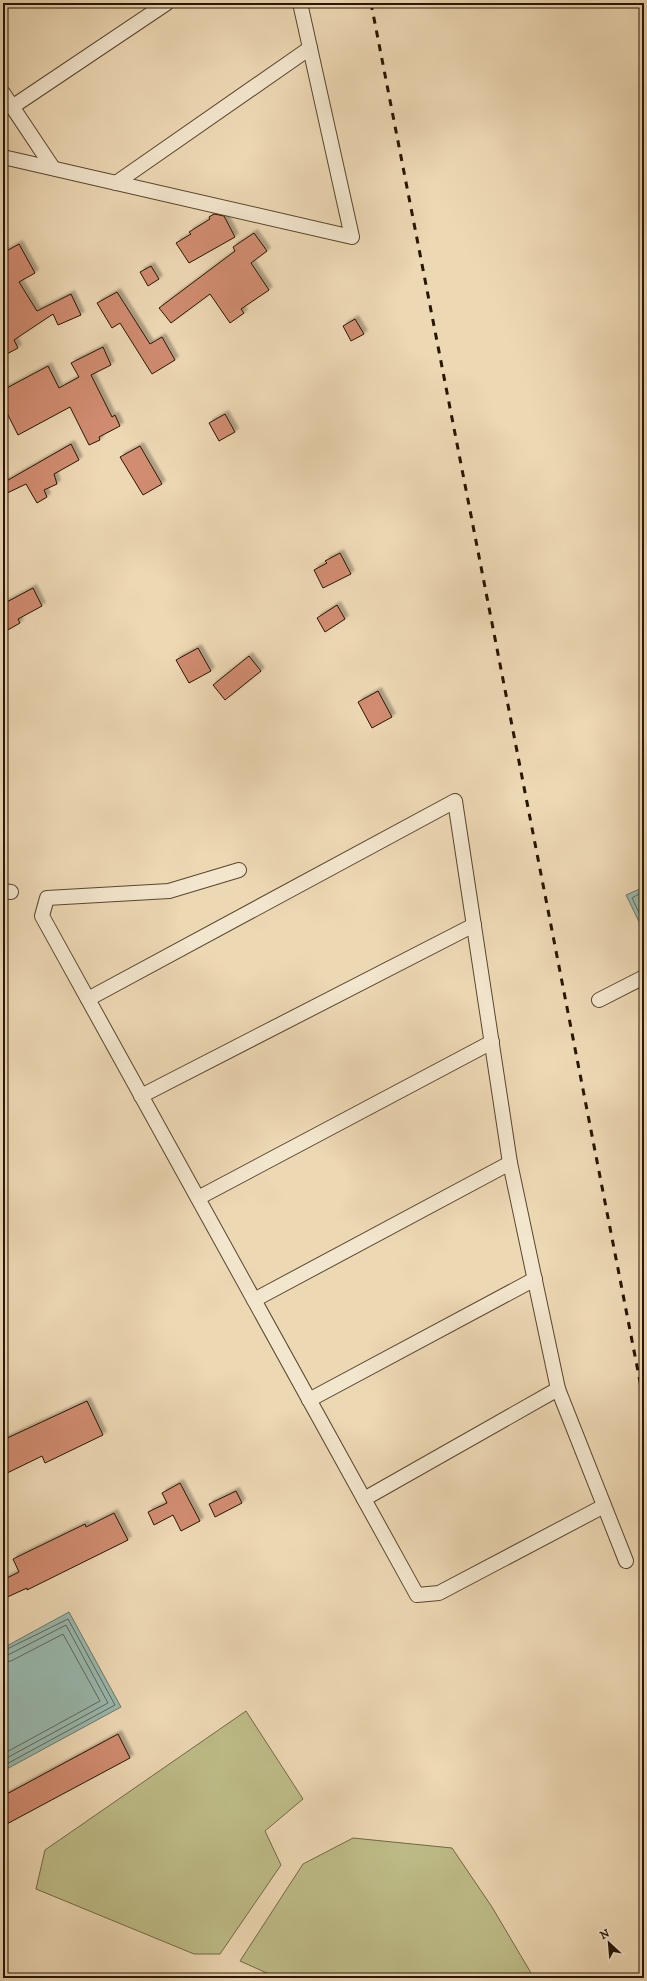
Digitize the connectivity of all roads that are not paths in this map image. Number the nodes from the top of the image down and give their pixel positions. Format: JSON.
{"nodes":[{"id":1,"x":167,"y":3,"type":"edge"},
{"id":2,"x":300,"y":3,"type":"edge"},
{"id":3,"x":310,"y":48,"type":"junction"},
{"id":4,"x":3,"y":93,"type":"edge"},
{"id":5,"x":12,"y":107,"type":"junction"},
{"id":6,"x":3,"y":157,"type":"edge"},
{"id":7,"x":53,"y":168,"type":"junction"},
{"id":8,"x":116,"y":183,"type":"junction"},
{"id":9,"x":239,"y":870,"type":"dead end"},
{"id":10,"x":474,"y":925,"type":"junction"},
{"id":11,"x":644,"y":977,"type":"edge"},
{"id":12,"x":88,"y":999,"type":"junction"},
{"id":13,"x":599,"y":1000,"type":"dead end"},
{"id":14,"x":492,"y":1042,"type":"junction"},
{"id":15,"x":141,"y":1096,"type":"junction"},
{"id":16,"x":510,"y":1162,"type":"junction"},
{"id":17,"x":198,"y":1198,"type":"junction"},
{"id":18,"x":535,"y":1279,"type":"junction"},
{"id":19,"x":254,"y":1300,"type":"junction"},
{"id":20,"x":558,"y":1389,"type":"junction"},
{"id":21,"x":309,"y":1400,"type":"junction"},
{"id":22,"x":364,"y":1499,"type":"junction"},
{"id":23,"x":604,"y":1506,"type":"junction"},
{"id":24,"x":626,"y":1561,"type":"dead end"}],
"edges":[{"from":1,"to":5,"type":"street"},
{"from":2,"to":3,"type":"street"},
{"from":3,"to":8,"type":"street"},
{"from":3,"to":8,"type":"street"},
{"from":4,"to":5,"type":"street"},
{"from":5,"to":7,"type":"street"},
{"from":6,"to":7,"type":"street"},
{"from":7,"to":8,"type":"street"},
{"from":9,"to":12,"type":"street"},
{"from":10,"to":12,"type":"street"},
{"from":10,"to":14,"type":"street"},
{"from":10,"to":15,"type":"street"},
{"from":11,"to":13,"type":"street"},
{"from":12,"to":15,"type":"street"},
{"from":14,"to":16,"type":"street"},
{"from":14,"to":17,"type":"street"},
{"from":15,"to":17,"type":"street"},
{"from":16,"to":18,"type":"street"},
{"from":16,"to":19,"type":"street"},
{"from":17,"to":19,"type":"street"},
{"from":18,"to":20,"type":"street"},
{"from":18,"to":21,"type":"street"},
{"from":19,"to":21,"type":"street"},
{"from":20,"to":22,"type":"street"},
{"from":20,"to":23,"type":"street"},
{"from":21,"to":22,"type":"street"},
{"from":22,"to":23,"type":"street"},
{"from":23,"to":24,"type":"street"}]}
